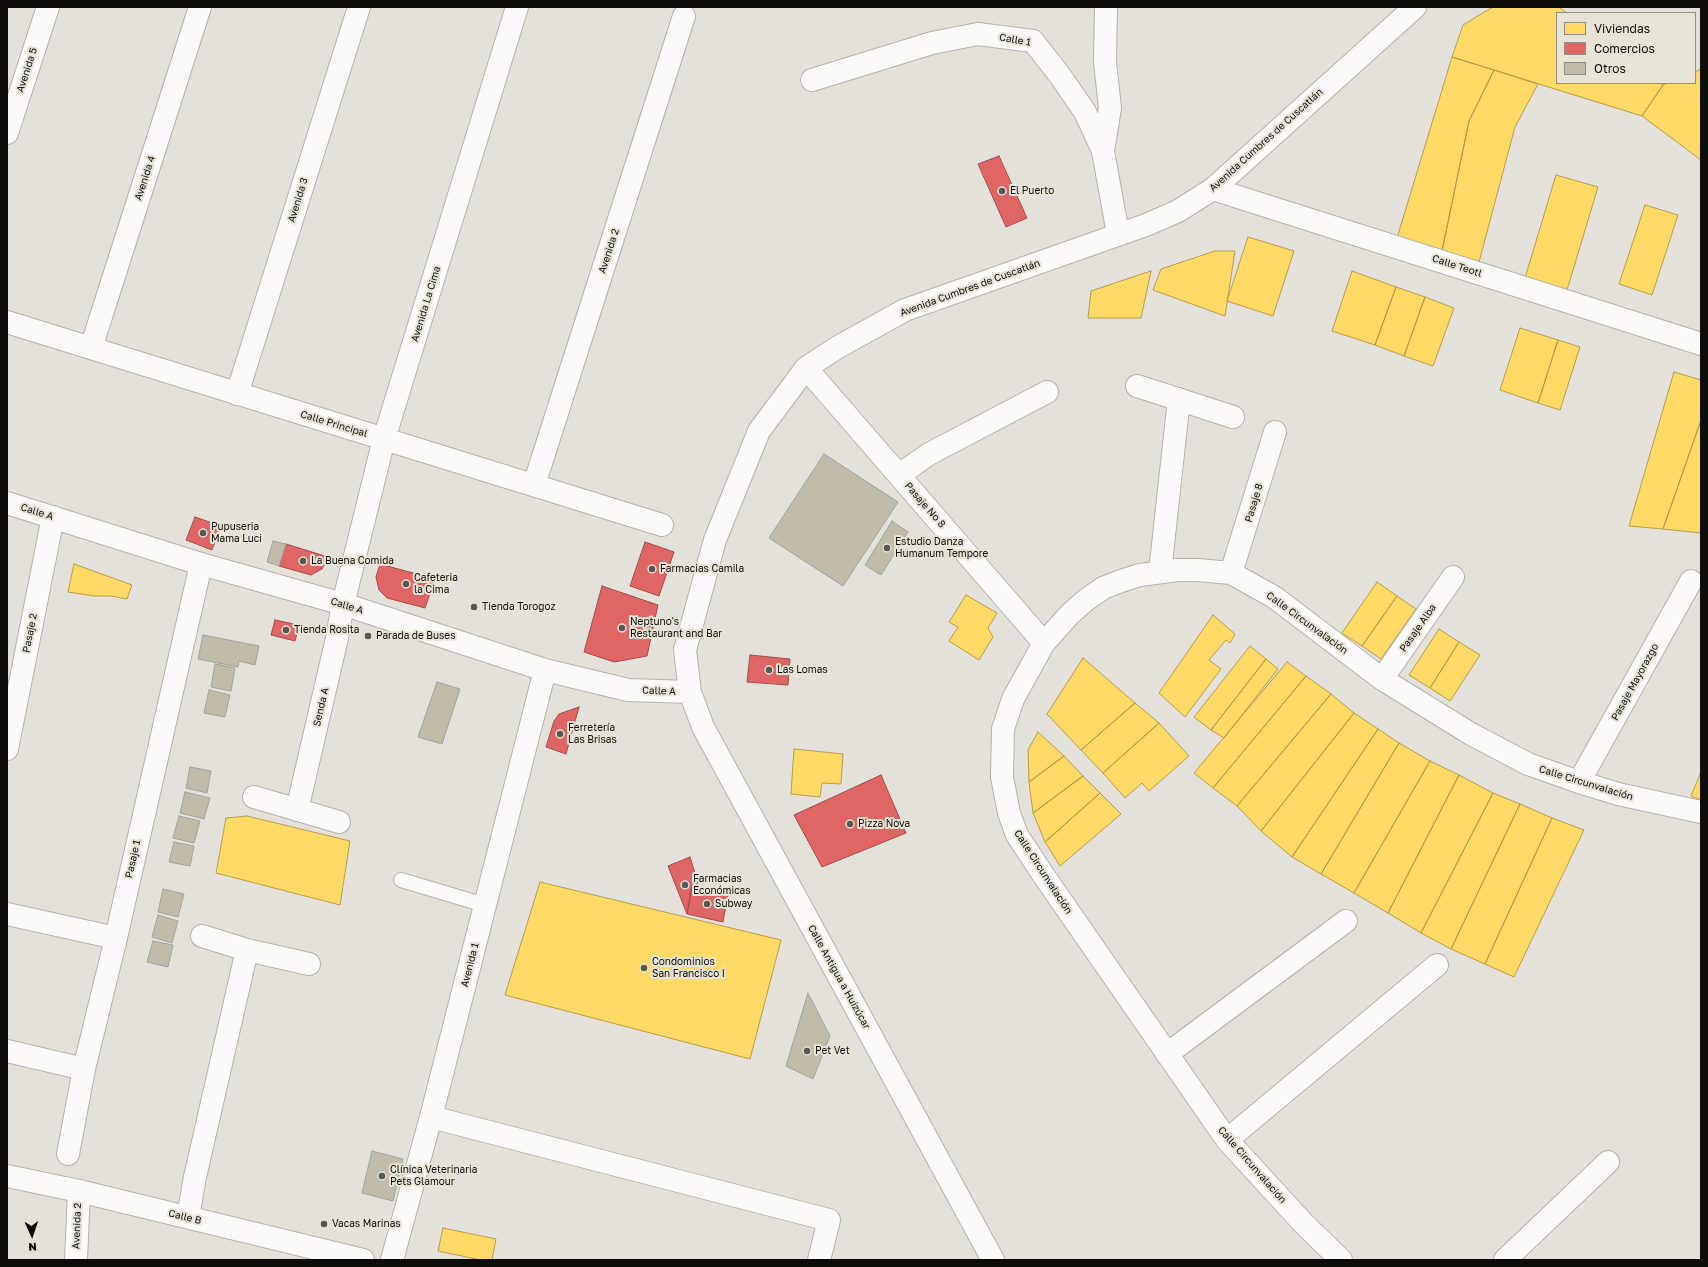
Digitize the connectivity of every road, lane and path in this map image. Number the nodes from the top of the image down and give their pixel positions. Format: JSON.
{"nodes":[{"id":1,"x":48,"y":7,"type":"edge"},
{"id":2,"x":200,"y":7,"type":"edge"},
{"id":3,"x":358,"y":7,"type":"edge"},
{"id":4,"x":517,"y":7,"type":"edge"},
{"id":5,"x":1106,"y":7,"type":"edge"},
{"id":6,"x":1414,"y":7,"type":"edge"},
{"id":7,"x":684,"y":16,"type":"dead end"},
{"id":8,"x":812,"y":80,"type":"dead end"},
{"id":9,"x":7,"y":132,"type":"edge"},
{"id":10,"x":1103,"y":151,"type":"junction"},
{"id":11,"x":1213,"y":189,"type":"junction"},
{"id":12,"x":1118,"y":234,"type":"junction"},
{"id":13,"x":7,"y":322,"type":"edge"},
{"id":14,"x":1701,"y":344,"type":"edge"},
{"id":15,"x":90,"y":348,"type":"junction"},
{"id":16,"x":806,"y":368,"type":"junction"},
{"id":17,"x":1137,"y":386,"type":"dead end"},
{"id":18,"x":1047,"y":392,"type":"dead end"},
{"id":19,"x":238,"y":394,"type":"junction"},
{"id":20,"x":1178,"y":400,"type":"junction"},
{"id":21,"x":1233,"y":417,"type":"dead end"},
{"id":22,"x":1275,"y":432,"type":"dead end"},
{"id":23,"x":384,"y":439,"type":"junction"},
{"id":24,"x":899,"y":475,"type":"junction"},
{"id":25,"x":534,"y":485,"type":"junction"},
{"id":26,"x":7,"y":503,"type":"edge"},
{"id":27,"x":53,"y":517,"type":"junction"},
{"id":28,"x":662,"y":525,"type":"dead end"},
{"id":29,"x":201,"y":564,"type":"junction"},
{"id":30,"x":1160,"y":572,"type":"junction"},
{"id":31,"x":1231,"y":573,"type":"junction"},
{"id":32,"x":1453,"y":577,"type":"dead end"},
{"id":33,"x":1691,"y":581,"type":"dead end"},
{"id":34,"x":343,"y":604,"type":"junction"},
{"id":35,"x":1044,"y":643,"type":"junction"},
{"id":36,"x":545,"y":670,"type":"junction"},
{"id":37,"x":1382,"y":679,"type":"junction"},
{"id":38,"x":690,"y":692,"type":"junction"},
{"id":39,"x":7,"y":749,"type":"edge"},
{"id":40,"x":1579,"y":782,"type":"junction"},
{"id":41,"x":254,"y":797,"type":"dead end"},
{"id":42,"x":297,"y":810,"type":"junction"},
{"id":43,"x":1701,"y":812,"type":"edge"},
{"id":44,"x":339,"y":822,"type":"dead end"},
{"id":45,"x":401,"y":880,"type":"dead end"},
{"id":46,"x":485,"y":905,"type":"junction"},
{"id":47,"x":7,"y":914,"type":"edge"},
{"id":48,"x":1346,"y":921,"type":"dead end"},
{"id":49,"x":202,"y":936,"type":"dead end"},
{"id":50,"x":116,"y":938,"type":"junction"},
{"id":51,"x":247,"y":950,"type":"junction"},
{"id":52,"x":309,"y":964,"type":"dead end"},
{"id":53,"x":1437,"y":964,"type":"dead end"},
{"id":54,"x":7,"y":1051,"type":"edge"},
{"id":55,"x":1167,"y":1054,"type":"junction"},
{"id":56,"x":84,"y":1069,"type":"junction"},
{"id":57,"x":431,"y":1117,"type":"junction"},
{"id":58,"x":1227,"y":1140,"type":"junction"},
{"id":59,"x":68,"y":1154,"type":"dead end"},
{"id":60,"x":1608,"y":1162,"type":"dead end"},
{"id":61,"x":7,"y":1176,"type":"edge"},
{"id":62,"x":79,"y":1191,"type":"junction"},
{"id":63,"x":188,"y":1217,"type":"junction"},
{"id":64,"x":76,"y":1260,"type":"edge"},
{"id":65,"x":363,"y":1260,"type":"edge"},
{"id":66,"x":392,"y":1260,"type":"edge"},
{"id":67,"x":819,"y":1260,"type":"edge"},
{"id":68,"x":993,"y":1260,"type":"edge"},
{"id":69,"x":1341,"y":1260,"type":"edge"},
{"id":70,"x":1505,"y":1260,"type":"edge"}],
"edges":[{"from":1,"to":9,"type":"street","name":"Avenida 5"},
{"from":2,"to":15,"type":"street","name":"Avenida 4"},
{"from":3,"to":19,"type":"street","name":"Avenida 3"},
{"from":4,"to":23,"type":"street","name":"Avenida La Cima"},
{"from":5,"to":10,"type":"street"},
{"from":6,"to":11,"type":"street","name":"Avenida Cumbres de Cuscatlán"},
{"from":7,"to":25,"type":"street","name":"Avenida 2"},
{"from":8,"to":10,"type":"street","name":"Calle 1"},
{"from":10,"to":12,"type":"street","name":"Calle 1"},
{"from":11,"to":12,"type":"street","name":"Avenida Cumbres de Cuscatlán"},
{"from":11,"to":14,"type":"street","name":"Calle Teotl"},
{"from":12,"to":16,"type":"street","name":"Avenida Cumbres de Cuscatlán"},
{"from":13,"to":15,"type":"street","name":"Calle Principal"},
{"from":15,"to":19,"type":"street","name":"Calle Principal"},
{"from":16,"to":24,"type":"street","name":"Pasaje No 8"},
{"from":16,"to":38,"type":"street","name":"Avenida Cumbres de Cuscatlán"},
{"from":17,"to":20,"type":"street"},
{"from":18,"to":24,"type":"street"},
{"from":19,"to":23,"type":"street","name":"Calle Principal"},
{"from":20,"to":21,"type":"street"},
{"from":20,"to":30,"type":"street"},
{"from":22,"to":31,"type":"street","name":"Pasaje 8"},
{"from":23,"to":25,"type":"street","name":"Calle Principal"},
{"from":23,"to":34,"type":"street","name":"Avenida La Cima"},
{"from":24,"to":35,"type":"street","name":"Pasaje No 8"},
{"from":25,"to":28,"type":"street","name":"Calle Principal"},
{"from":26,"to":27,"type":"street","name":"Calle A"},
{"from":27,"to":29,"type":"street","name":"Calle A"},
{"from":27,"to":39,"type":"street","name":"Pasaje 2"},
{"from":29,"to":34,"type":"street","name":"Calle A"},
{"from":29,"to":50,"type":"street","name":"Pasaje 1"},
{"from":30,"to":31,"type":"street","name":"Calle Circunvalación"},
{"from":30,"to":35,"type":"street","name":"Calle Circunvalación"},
{"from":31,"to":37,"type":"street","name":"Calle Circunvalación"},
{"from":32,"to":37,"type":"street","name":"Pasaje Alba"},
{"from":33,"to":40,"type":"street","name":"Pasaje Mayorazgo"},
{"from":34,"to":36,"type":"street","name":"Calle A"},
{"from":34,"to":42,"type":"street","name":"Senda A"},
{"from":35,"to":55,"type":"street","name":"Calle Circunvalación"},
{"from":36,"to":38,"type":"street","name":"Calle A"},
{"from":36,"to":46,"type":"street","name":"Avenida 1"},
{"from":37,"to":40,"type":"street","name":"Calle Circunvalación"},
{"from":38,"to":68,"type":"street","name":"Calle Antigua a Huizúcar"},
{"from":40,"to":43,"type":"street","name":"Calle Circunvalación"},
{"from":41,"to":42,"type":"street"},
{"from":42,"to":44,"type":"street"},
{"from":45,"to":46,"type":"lane"},
{"from":46,"to":57,"type":"street","name":"Avenida 1"},
{"from":47,"to":50,"type":"street"},
{"from":48,"to":55,"type":"street"},
{"from":49,"to":51,"type":"street"},
{"from":50,"to":56,"type":"street","name":"Pasaje 1"},
{"from":51,"to":52,"type":"street"},
{"from":51,"to":63,"type":"street"},
{"from":53,"to":58,"type":"street"},
{"from":54,"to":56,"type":"street"},
{"from":55,"to":58,"type":"street","name":"Calle Circunvalación"},
{"from":56,"to":59,"type":"street","name":"Pasaje 1"},
{"from":57,"to":66,"type":"street","name":"Avenida 1"},
{"from":57,"to":67,"type":"street"},
{"from":58,"to":69,"type":"street","name":"Calle Circunvalación"},
{"from":60,"to":70,"type":"street"},
{"from":61,"to":62,"type":"street","name":"Calle B"},
{"from":62,"to":63,"type":"street","name":"Calle B"},
{"from":62,"to":64,"type":"street","name":"Avenida 2"},
{"from":63,"to":65,"type":"street","name":"Calle B"}]}
